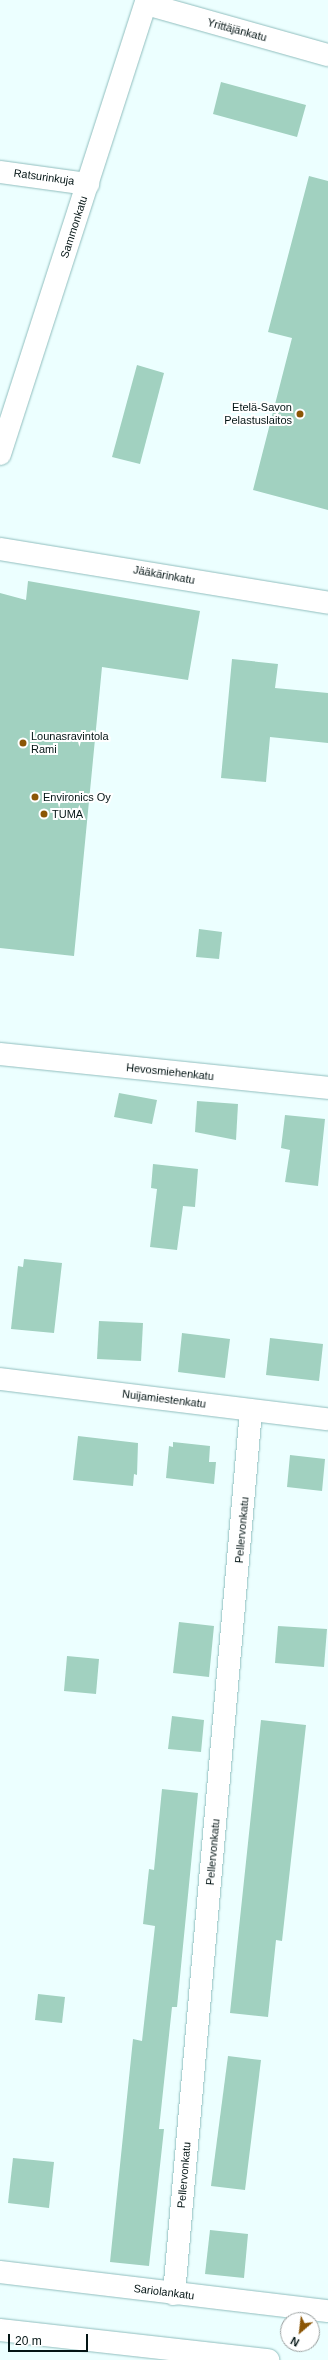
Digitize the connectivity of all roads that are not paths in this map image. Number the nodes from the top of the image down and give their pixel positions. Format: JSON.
{"nodes":[{"id":1,"x":146,"y":2,"type":"edge"},
{"id":2,"x":328,"y":55,"type":"edge"},
{"id":3,"x":0,"y":172,"type":"edge"},
{"id":4,"x":88,"y":184,"type":"junction"},
{"id":5,"x":0,"y":454,"type":"edge"},
{"id":6,"x":0,"y":549,"type":"edge"},
{"id":7,"x":328,"y":603,"type":"edge"},
{"id":8,"x":6,"y":1054,"type":"edge"},
{"id":9,"x":328,"y":1088,"type":"edge"},
{"id":10,"x":0,"y":1379,"type":"edge"},
{"id":11,"x":251,"y":1410,"type":"junction"},
{"id":12,"x":328,"y":1419,"type":"edge"},
{"id":13,"x":0,"y":2272,"type":"edge"},
{"id":14,"x":174,"y":2294,"type":"junction"},
{"id":15,"x":328,"y":2311,"type":"edge"},
{"id":16,"x":0,"y":2330,"type":"edge"},
{"id":17,"x":268,"y":2360,"type":"edge"}],
"edges":[{"from":1,"to":2,"type":"street","name":"Yrittäjänkatu"},
{"from":1,"to":4,"type":"street","name":"Sammonkatu"},
{"from":3,"to":4,"type":"street","name":"Ratsurinkuja"},
{"from":4,"to":5,"type":"street","name":"Sammonkatu"},
{"from":6,"to":7,"type":"street","name":"Jääkärinkatu"},
{"from":8,"to":9,"type":"street","name":"Hevosmiehenkatu"},
{"from":10,"to":11,"type":"street","name":"Nuijamiestenkatu"},
{"from":11,"to":12,"type":"street","name":"Nuijamiestenkatu"},
{"from":11,"to":14,"type":"street","name":"Pellervonkatu"},
{"from":13,"to":14,"type":"street","name":"Sariolankatu"},
{"from":14,"to":15,"type":"street","name":"Sariolankatu"},
{"from":16,"to":17,"type":"street"}]}
